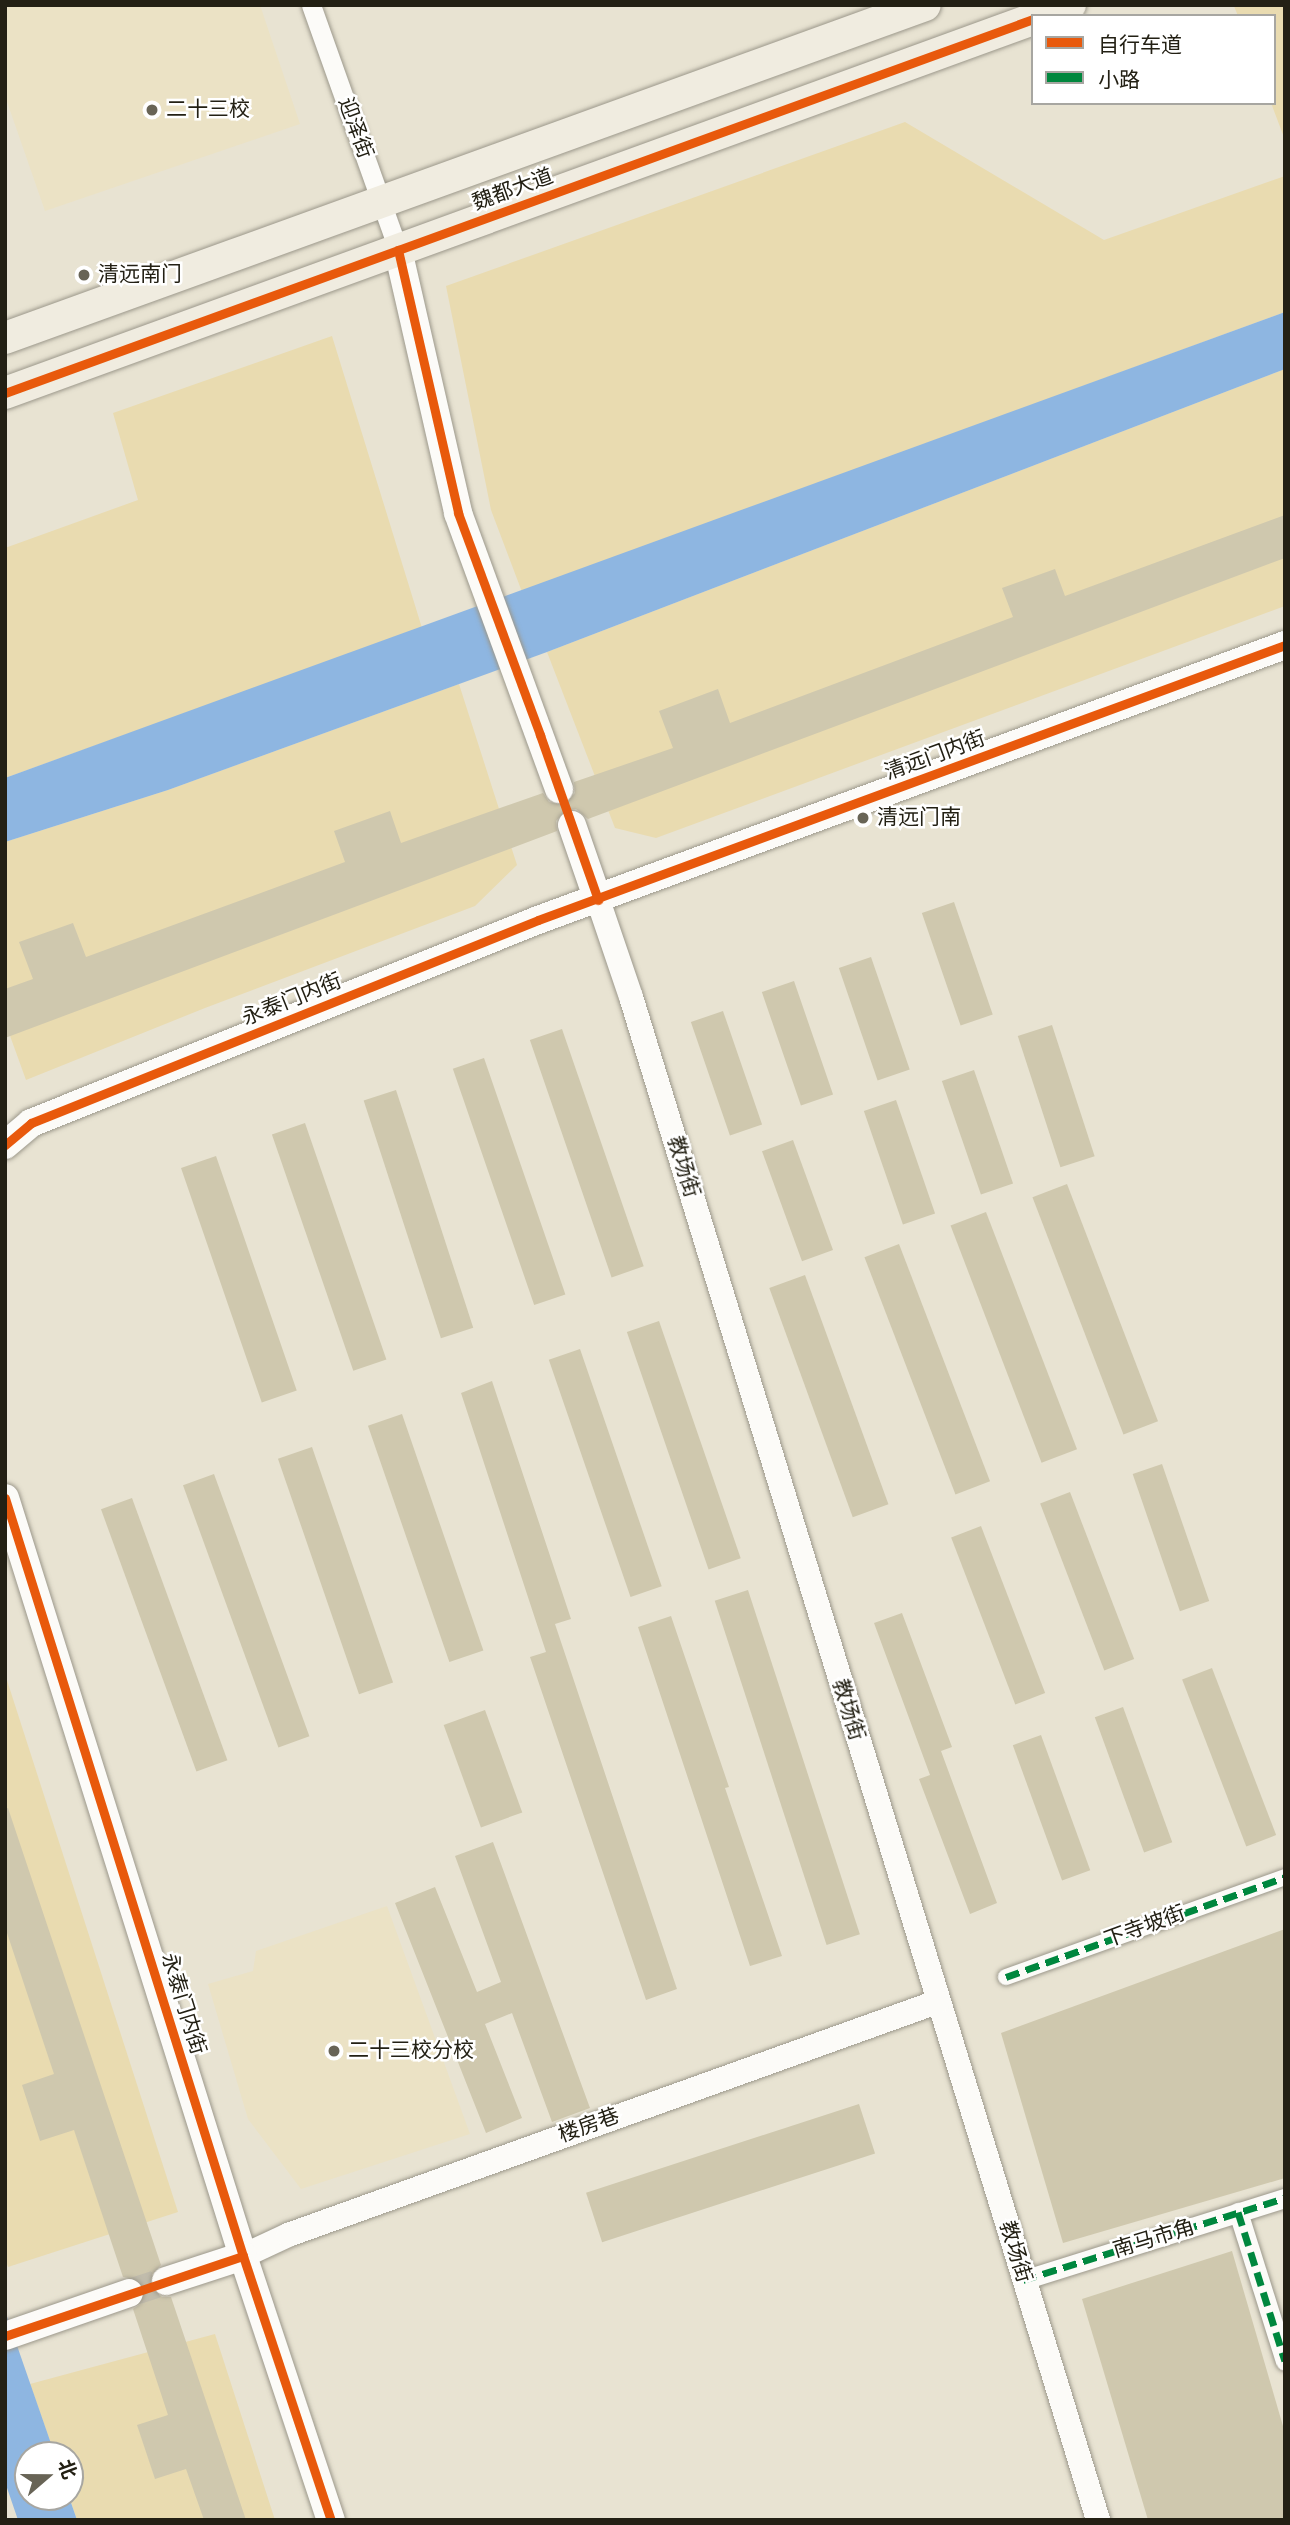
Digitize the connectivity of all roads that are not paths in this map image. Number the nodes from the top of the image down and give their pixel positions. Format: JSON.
{"nodes":[{"id":1,"x":311,"y":5,"type":"edge"},
{"id":2,"x":1070,"y":5,"type":"edge"},
{"id":3,"x":915,"y":9,"type":"edge"},
{"id":4,"x":1046,"y":14,"type":"edge"},
{"id":5,"x":1031,"y":20,"type":"edge"},
{"id":6,"x":923,"y":59,"type":"junction"},
{"id":7,"x":381,"y":201,"type":"junction"},
{"id":8,"x":398,"y":250,"type":"junction"},
{"id":9,"x":5,"y":338,"type":"edge"},
{"id":10,"x":5,"y":393,"type":"edge"},
{"id":11,"x":1285,"y":645,"type":"edge"},
{"id":12,"x":559,"y":789,"type":"dead end"},
{"id":13,"x":572,"y":825,"type":"dead end"},
{"id":14,"x":597,"y":900,"type":"junction"},
{"id":15,"x":5,"y":1145,"type":"edge"},
{"id":16,"x":5,"y":1498,"type":"edge"},
{"id":17,"x":1285,"y":1877,"type":"edge"},
{"id":18,"x":1006,"y":1977,"type":"dead end"},
{"id":19,"x":937,"y":2001,"type":"junction"},
{"id":20,"x":1285,"y":2198,"type":"edge"},
{"id":21,"x":1238,"y":2212,"type":"junction"},
{"id":22,"x":243,"y":2256,"type":"junction"},
{"id":23,"x":1023,"y":2280,"type":"junction"},
{"id":24,"x":166,"y":2281,"type":"tunnel mouth"},
{"id":25,"x":129,"y":2293,"type":"tunnel mouth"},
{"id":26,"x":5,"y":2336,"type":"edge"},
{"id":27,"x":1285,"y":2361,"type":"edge"},
{"id":28,"x":331,"y":2520,"type":"edge"},
{"id":29,"x":1098,"y":2520,"type":"edge"}],
"edges":[{"from":1,"to":7,"type":"street","name":"迎泽街"},
{"from":2,"to":4,"type":"main road"},
{"from":3,"to":6,"type":"main road"},
{"from":3,"to":7,"type":"main road","name":"魏都大道"},
{"from":5,"to":6,"type":"main road","name":"魏都大道"},
{"from":6,"to":8,"type":"main road","name":"魏都大道"},
{"from":7,"to":8,"type":"street","name":"迎泽街"},
{"from":7,"to":9,"type":"main road","name":"魏都大道"},
{"from":8,"to":10,"type":"main road","name":"魏都大道"},
{"from":8,"to":12,"type":"main road"},
{"from":11,"to":14,"type":"main road","name":"清远门内街"},
{"from":13,"to":14,"type":"main road"},
{"from":14,"to":15,"type":"main road","name":"永泰门内街"},
{"from":14,"to":19,"type":"street","name":"教场街"},
{"from":16,"to":22,"type":"main road","name":"永泰门内街"},
{"from":17,"to":18,"type":"street","name":"下寺坡街"},
{"from":19,"to":22,"type":"street","name":"楼房巷"},
{"from":19,"to":23,"type":"street","name":"教场街"},
{"from":20,"to":21,"type":"street","name":"南马市角"},
{"from":21,"to":23,"type":"street","name":"南马市角"},
{"from":21,"to":27,"type":"street"},
{"from":22,"to":24,"type":"main road"},
{"from":22,"to":28,"type":"main road","name":"永泰门内街"},
{"from":23,"to":29,"type":"street","name":"教场街"},
{"from":25,"to":26,"type":"main road"}]}
